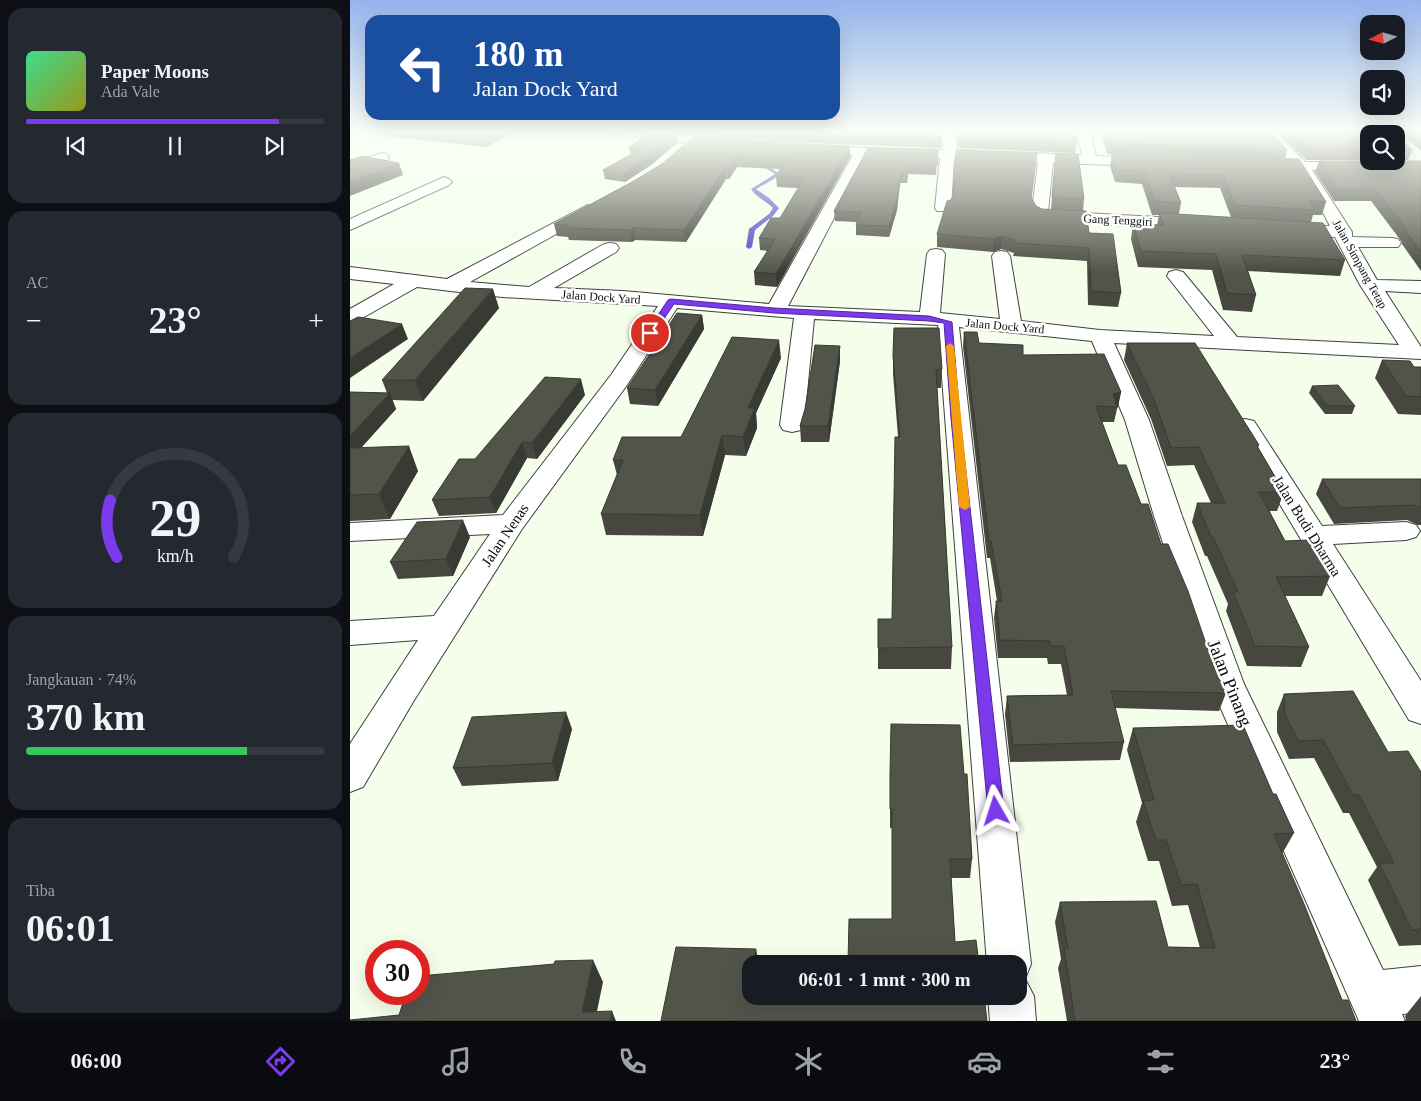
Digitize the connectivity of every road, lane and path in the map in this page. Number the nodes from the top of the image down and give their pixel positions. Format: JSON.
{"nodes":[{"id":1,"x":847,"y":179,"type":"edge"},
{"id":2,"x":939,"y":179,"type":"edge"},
{"id":3,"x":1044,"y":179,"type":"edge"},
{"id":4,"x":1310,"y":179,"type":"edge"},
{"id":5,"x":444,"y":182,"type":"dead end"},
{"id":6,"x":602,"y":202,"type":"edge"},
{"id":7,"x":942,"y":208,"type":"dead end"},
{"id":8,"x":350,"y":225,"type":"edge"},
{"id":9,"x":1208,"y":225,"type":"edge"},
{"id":10,"x":1275,"y":229,"type":"edge"},
{"id":11,"x":1345,"y":237,"type":"junction"},
{"id":12,"x":1392,"y":244,"type":"dead end"},
{"id":13,"x":610,"y":248,"type":"dead end"},
{"id":14,"x":936,"y":254,"type":"dead end"},
{"id":15,"x":1001,"y":256,"type":"dead end"},
{"id":16,"x":350,"y":274,"type":"edge"},
{"id":17,"x":1176,"y":276,"type":"dead end"},
{"id":18,"x":413,"y":281,"type":"junction"},
{"id":19,"x":450,"y":285,"type":"junction"},
{"id":20,"x":1370,"y":285,"type":"junction"},
{"id":21,"x":1421,"y":288,"type":"edge"},
{"id":22,"x":533,"y":292,"type":"junction"},
{"id":23,"x":671,"y":302,"type":"junction"},
{"id":24,"x":774,"y":311,"type":"junction"},
{"id":25,"x":805,"y":312,"type":"junction"},
{"id":26,"x":350,"y":317,"type":"edge"},
{"id":27,"x":938,"y":320,"type":"junction"},
{"id":28,"x":1010,"y":325,"type":"junction"},
{"id":29,"x":1100,"y":336,"type":"junction"},
{"id":30,"x":1193,"y":341,"type":"junction"},
{"id":31,"x":1230,"y":342,"type":"junction"},
{"id":32,"x":1418,"y":353,"type":"edge"},
{"id":33,"x":1208,"y":366,"type":"edge"},
{"id":34,"x":1234,"y":408,"type":"edge"},
{"id":35,"x":792,"y":425,"type":"dead end"},
{"id":36,"x":511,"y":524,"type":"junction"},
{"id":37,"x":1406,"y":531,"type":"dead end"},
{"id":38,"x":350,"y":532,"type":"edge"},
{"id":39,"x":1314,"y":536,"type":"junction"},
{"id":40,"x":445,"y":627,"type":"junction"},
{"id":41,"x":350,"y":633,"type":"edge"},
{"id":42,"x":1421,"y":710,"type":"edge"},
{"id":43,"x":350,"y":776,"type":"edge"},
{"id":44,"x":1008,"y":955,"type":"edge"},
{"id":45,"x":1421,"y":989,"type":"edge"},
{"id":46,"x":1012,"y":1005,"type":"edge"},
{"id":47,"x":1377,"y":1007,"type":"edge"},
{"id":48,"x":1013,"y":1021,"type":"edge"}],
"edges":[{"from":1,"to":24,"type":"street"},
{"from":2,"to":7,"type":"street"},
{"from":3,"to":9,"type":"street","name":"Gang Tenggiri"},
{"from":4,"to":11,"type":"street","name":"Jalan Simpang Tetap"},
{"from":5,"to":8,"type":"street"},
{"from":6,"to":19,"type":"street"},
{"from":10,"to":11,"type":"street"},
{"from":11,"to":12,"type":"street"},
{"from":11,"to":20,"type":"street","name":"Jalan Simpang Tetap"},
{"from":13,"to":22,"type":"street"},
{"from":14,"to":27,"type":"street"},
{"from":15,"to":28,"type":"street"},
{"from":16,"to":18,"type":"street","name":"Jalan Dock Yard"},
{"from":17,"to":31,"type":"street"},
{"from":18,"to":19,"type":"street","name":"Jalan Dock Yard"},
{"from":18,"to":26,"type":"street"},
{"from":19,"to":22,"type":"street","name":"Jalan Dock Yard"},
{"from":20,"to":21,"type":"street"},
{"from":20,"to":32,"type":"street","name":"Jalan Simpang Tetap"},
{"from":22,"to":23,"type":"street","name":"Jalan Dock Yard"},
{"from":23,"to":24,"type":"street","name":"Jalan Dock Yard"},
{"from":23,"to":36,"type":"street","name":"Jalan Nenas"},
{"from":24,"to":25,"type":"street","name":"Jalan Dock Yard"},
{"from":25,"to":27,"type":"street","name":"Jalan Dock Yard"},
{"from":25,"to":35,"type":"street"},
{"from":27,"to":28,"type":"street","name":"Jalan Dock Yard"},
{"from":27,"to":44,"type":"street"},
{"from":28,"to":29,"type":"street","name":"Jalan Dock Yard"},
{"from":29,"to":30,"type":"street","name":"Jalan Dock Yard"},
{"from":29,"to":47,"type":"street","name":"Jalan Pinang"},
{"from":30,"to":31,"type":"street","name":"Jalan Dock Yard"},
{"from":30,"to":33,"type":"street"},
{"from":31,"to":32,"type":"street","name":"Jalan Dock Yard"},
{"from":34,"to":39,"type":"street","name":"Jalan Budi Dharma"},
{"from":36,"to":38,"type":"street"},
{"from":36,"to":40,"type":"street","name":"Jalan Nenas"},
{"from":37,"to":39,"type":"street"},
{"from":39,"to":42,"type":"street","name":"Jalan Budi Dharma"},
{"from":40,"to":41,"type":"street"},
{"from":40,"to":43,"type":"street","name":"Jalan Nenas"},
{"from":45,"to":47,"type":"street"},
{"from":46,"to":48,"type":"street"}]}
